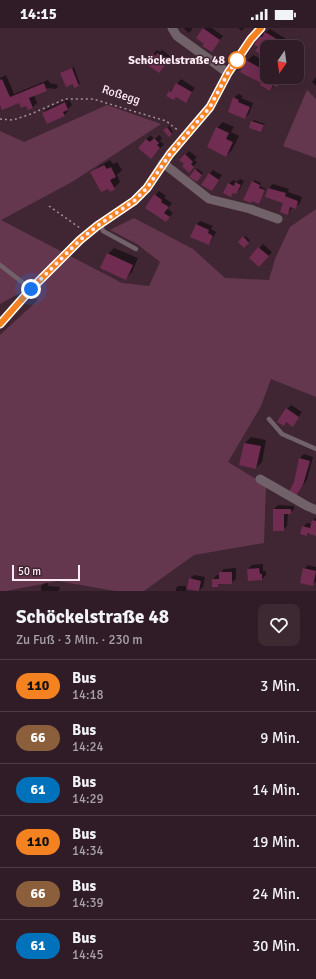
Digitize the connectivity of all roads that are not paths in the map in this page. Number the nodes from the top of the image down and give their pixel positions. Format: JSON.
{"nodes":[{"id":1,"x":172,"y":28,"type":"edge"},
{"id":2,"x":261,"y":28,"type":"edge"},
{"id":3,"x":228,"y":73,"type":"junction"},
{"id":4,"x":164,"y":163,"type":"junction"},
{"id":5,"x":278,"y":219,"type":"dead end"},
{"id":6,"x":100,"y":223,"type":"junction"},
{"id":7,"x":136,"y":249,"type":"dead end"},
{"id":8,"x":0,"y":265,"type":"edge"},
{"id":9,"x":31,"y":289,"type":"junction"},
{"id":10,"x":0,"y":324,"type":"edge"},
{"id":11,"x":269,"y":419,"type":"dead end"},
{"id":12,"x":316,"y":450,"type":"edge"},
{"id":13,"x":260,"y":479,"type":"dead end"},
{"id":14,"x":316,"y":510,"type":"edge"}],
"edges":[{"from":1,"to":3,"type":"street"},
{"from":2,"to":3,"type":"street"},
{"from":3,"to":4,"type":"street"},
{"from":4,"to":5,"type":"street"},
{"from":4,"to":6,"type":"street"},
{"from":6,"to":7,"type":"lane"},
{"from":6,"to":9,"type":"street"},
{"from":8,"to":9,"type":"lane"},
{"from":9,"to":10,"type":"street"},
{"from":11,"to":12,"type":"lane"},
{"from":13,"to":14,"type":"street"}]}
